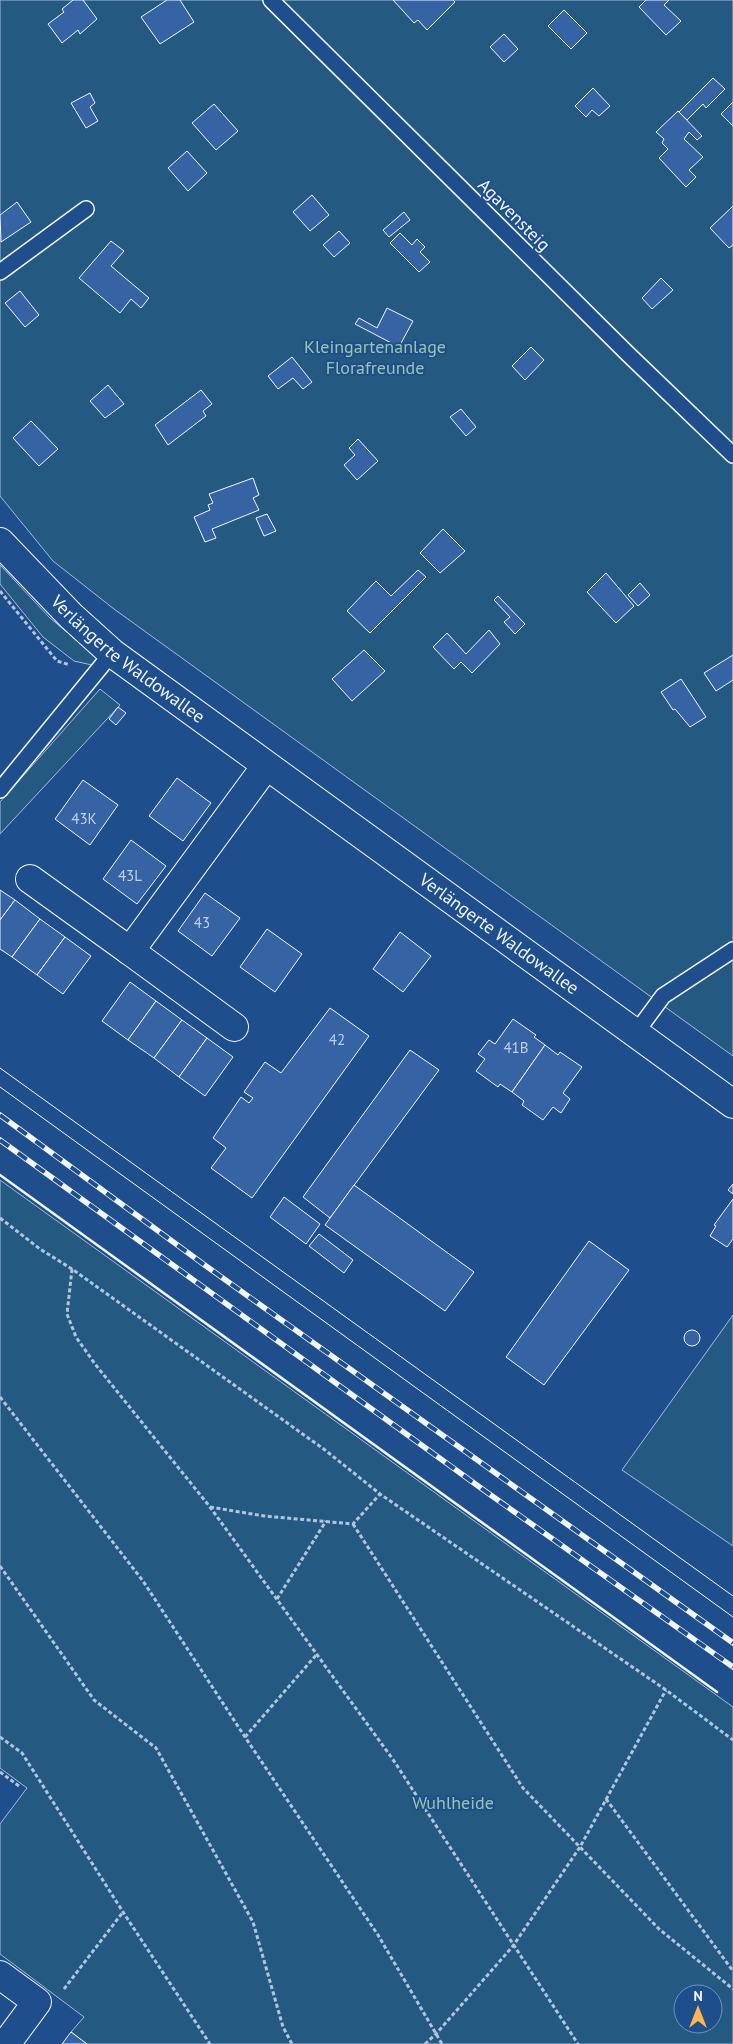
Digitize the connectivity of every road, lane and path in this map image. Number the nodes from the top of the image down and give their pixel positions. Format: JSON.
{"nodes":[{"id":1,"x":271,"y":0,"type":"edge"},
{"id":2,"x":86,"y":209,"type":"dead end"},
{"id":3,"x":0,"y":272,"type":"edge"},
{"id":4,"x":733,"y":455,"type":"edge"},
{"id":5,"x":0,"y":542,"type":"edge"},
{"id":6,"x":0,"y":591,"type":"edge"},
{"id":7,"x":105,"y":663,"type":"junction"},
{"id":8,"x":266,"y":766,"type":"junction"},
{"id":9,"x":0,"y":790,"type":"edge"},
{"id":10,"x":30,"y":879,"type":"dead end"},
{"id":11,"x":733,"y":950,"type":"edge"},
{"id":12,"x":130,"y":951,"type":"junction"},
{"id":13,"x":234,"y":1027,"type":"dead end"},
{"id":14,"x":636,"y":1034,"type":"junction"},
{"id":15,"x":733,"y":1104,"type":"edge"},
{"id":16,"x":0,"y":1218,"type":"edge"},
{"id":17,"x":72,"y":1270,"type":"junction"},
{"id":18,"x":0,"y":1397,"type":"edge"},
{"id":19,"x":380,"y":1494,"type":"junction"},
{"id":20,"x":210,"y":1507,"type":"junction"},
{"id":21,"x":326,"y":1521,"type":"junction"},
{"id":22,"x":353,"y":1524,"type":"junction"},
{"id":23,"x":0,"y":1566,"type":"edge"},
{"id":24,"x":278,"y":1600,"type":"junction"},
{"id":25,"x":317,"y":1654,"type":"junction"},
{"id":26,"x":666,"y":1690,"type":"junction"},
{"id":27,"x":0,"y":1736,"type":"edge"},
{"id":28,"x":245,"y":1737,"type":"junction"},
{"id":29,"x":733,"y":1740,"type":"edge"},
{"id":30,"x":0,"y":1772,"type":"edge"},
{"id":31,"x":19,"y":1786,"type":"dead end"},
{"id":32,"x":606,"y":1799,"type":"junction"},
{"id":33,"x":580,"y":1847,"type":"junction"},
{"id":34,"x":123,"y":1912,"type":"junction"},
{"id":35,"x":513,"y":1946,"type":"junction"},
{"id":36,"x":733,"y":1971,"type":"edge"},
{"id":37,"x":0,"y":1975,"type":"edge"},
{"id":38,"x":733,"y":1989,"type":"edge"},
{"id":39,"x":36,"y":2002,"type":"junction"},
{"id":40,"x":436,"y":2034,"type":"junction"},
{"id":41,"x":6,"y":2044,"type":"edge"},
{"id":42,"x":210,"y":2044,"type":"edge"},
{"id":43,"x":292,"y":2044,"type":"edge"},
{"id":44,"x":425,"y":2044,"type":"edge"},
{"id":45,"x":442,"y":2044,"type":"edge"},
{"id":46,"x":578,"y":2044,"type":"edge"}],
"edges":[{"from":1,"to":4,"type":"lane","name":"Agavensteig"},
{"from":2,"to":3,"type":"lane"},
{"from":5,"to":7,"type":"street","name":"Verlängerte Waldowallee"},
{"from":6,"to":7,"type":"path"},
{"from":7,"to":8,"type":"street","name":"Verlängerte Waldowallee"},
{"from":7,"to":9,"type":"lane"},
{"from":8,"to":12,"type":"street"},
{"from":8,"to":14,"type":"street","name":"Verlängerte Waldowallee"},
{"from":10,"to":12,"type":"street"},
{"from":11,"to":14,"type":"lane"},
{"from":12,"to":13,"type":"street"},
{"from":14,"to":15,"type":"street","name":"Verlängerte Waldowallee"},
{"from":16,"to":17,"type":"path"},
{"from":17,"to":19,"type":"path"},
{"from":17,"to":20,"type":"path"},
{"from":18,"to":28,"type":"path"},
{"from":19,"to":22,"type":"path"},
{"from":19,"to":26,"type":"path"},
{"from":20,"to":21,"type":"path"},
{"from":20,"to":24,"type":"path"},
{"from":21,"to":22,"type":"path"},
{"from":21,"to":24,"type":"path"},
{"from":22,"to":33,"type":"path"},
{"from":23,"to":43,"type":"path"},
{"from":24,"to":25,"type":"path"},
{"from":25,"to":28,"type":"path"},
{"from":25,"to":35,"type":"path"},
{"from":26,"to":29,"type":"path"},
{"from":26,"to":32,"type":"path"},
{"from":27,"to":34,"type":"path"},
{"from":28,"to":40,"type":"path"},
{"from":30,"to":31,"type":"path"},
{"from":32,"to":33,"type":"path"},
{"from":32,"to":36,"type":"path"},
{"from":33,"to":35,"type":"path"},
{"from":33,"to":38,"type":"path"},
{"from":34,"to":39,"type":"path"},
{"from":34,"to":42,"type":"path"},
{"from":35,"to":40,"type":"path"},
{"from":35,"to":46,"type":"path"},
{"from":37,"to":39,"type":"street"},
{"from":39,"to":41,"type":"street"},
{"from":40,"to":44,"type":"path"},
{"from":40,"to":45,"type":"path"}]}
